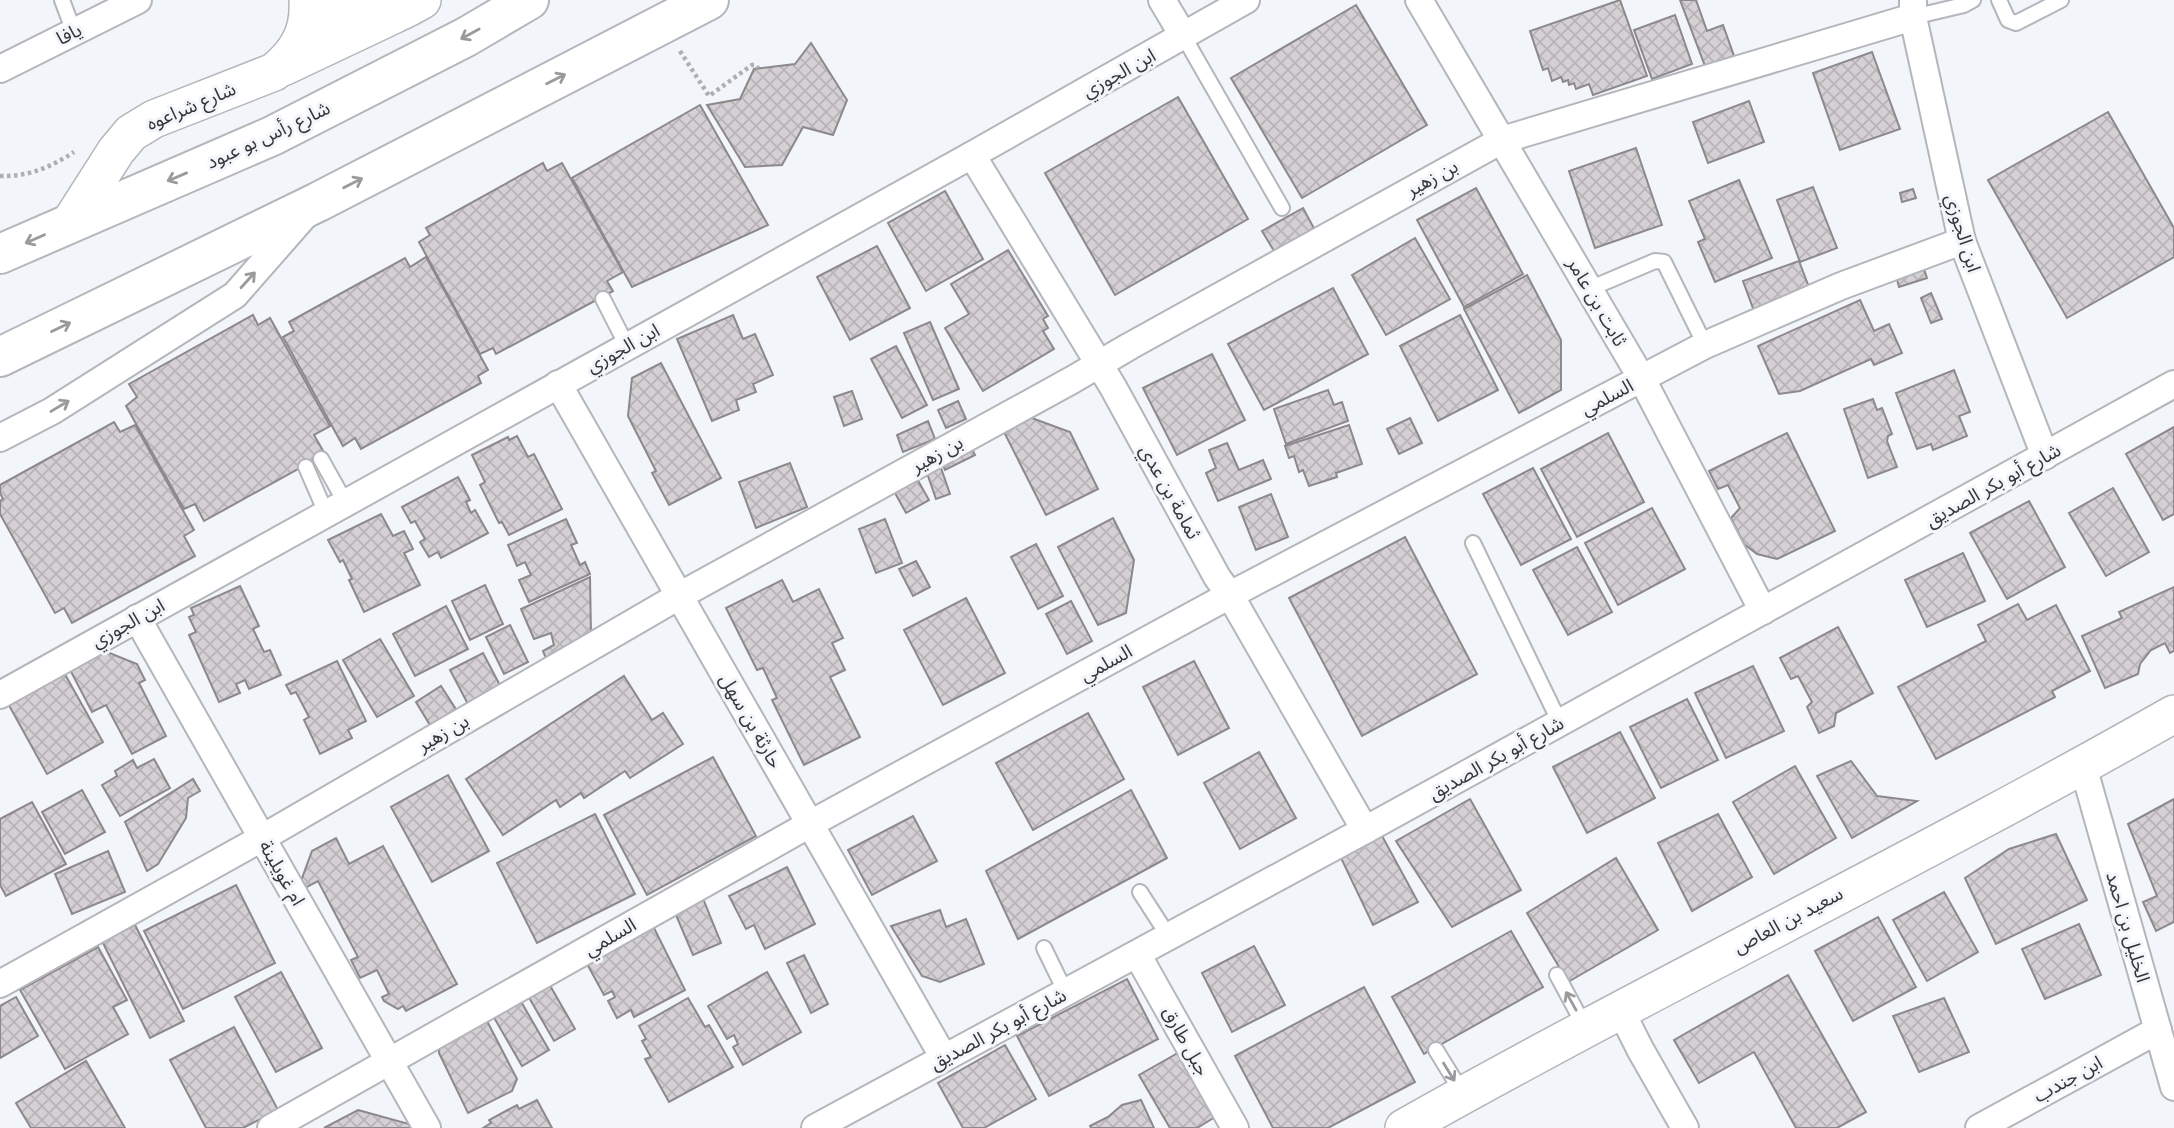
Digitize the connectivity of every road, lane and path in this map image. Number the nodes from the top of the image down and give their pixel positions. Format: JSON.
{"nodes":[{"id":1,"x":62,"y":0,"type":"edge"},
{"id":2,"x":138,"y":0,"type":"edge"},
{"id":3,"x":308,"y":0,"type":"edge"},
{"id":4,"x":315,"y":0,"type":"edge"},
{"id":5,"x":528,"y":0,"type":"edge"},
{"id":6,"x":709,"y":0,"type":"edge"},
{"id":7,"x":1162,"y":0,"type":"edge"},
{"id":8,"x":1246,"y":0,"type":"edge"},
{"id":9,"x":1419,"y":0,"type":"edge"},
{"id":10,"x":1973,"y":0,"type":"edge"},
{"id":11,"x":1999,"y":0,"type":"edge"},
{"id":12,"x":2061,"y":0,"type":"edge"},
{"id":13,"x":407,"y":8,"type":"edge"},
{"id":14,"x":1913,"y":9,"type":"edge"},
{"id":15,"x":663,"y":24,"type":"junction"},
{"id":16,"x":74,"y":32,"type":"junction"},
{"id":17,"x":1184,"y":37,"type":"junction"},
{"id":18,"x":758,"y":68,"type":"dead end"},
{"id":19,"x":0,"y":69,"type":"edge"},
{"id":20,"x":274,"y":72,"type":"junction"},
{"id":21,"x":1502,"y":140,"type":"junction"},
{"id":22,"x":972,"y":155,"type":"junction"},
{"id":23,"x":318,"y":202,"type":"junction"},
{"id":24,"x":1282,"y":208,"type":"dead end"},
{"id":25,"x":71,"y":223,"type":"junction"},
{"id":26,"x":1962,"y":242,"type":"junction"},
{"id":27,"x":0,"y":254,"type":"edge"},
{"id":28,"x":1589,"y":289,"type":"junction"},
{"id":29,"x":603,"y":299,"type":"dead end"},
{"id":30,"x":1704,"y":345,"type":"junction"},
{"id":31,"x":627,"y":346,"type":"junction"},
{"id":32,"x":0,"y":357,"type":"edge"},
{"id":33,"x":1098,"y":363,"type":"junction"},
{"id":34,"x":1642,"y":379,"type":"junction"},
{"id":35,"x":558,"y":384,"type":"junction"},
{"id":36,"x":2174,"y":384,"type":"edge"},
{"id":37,"x":0,"y":438,"type":"edge"},
{"id":38,"x":2045,"y":456,"type":"junction"},
{"id":39,"x":321,"y":459,"type":"dead end"},
{"id":40,"x":306,"y":467,"type":"dead end"},
{"id":41,"x":336,"y":508,"type":"junction"},
{"id":42,"x":1473,"y":542,"type":"dead end"},
{"id":43,"x":1230,"y":595,"type":"junction"},
{"id":44,"x":679,"y":596,"type":"junction"},
{"id":45,"x":1763,"y":611,"type":"junction"},
{"id":46,"x":137,"y":618,"type":"junction"},
{"id":47,"x":2,"y":691,"type":"edge"},
{"id":48,"x":2174,"y":714,"type":"edge"},
{"id":49,"x":1560,"y":723,"type":"junction"},
{"id":50,"x":2082,"y":766,"type":"junction"},
{"id":51,"x":810,"y":824,"type":"junction"},
{"id":52,"x":1366,"y":830,"type":"junction"},
{"id":53,"x":262,"y":838,"type":"junction"},
{"id":54,"x":1140,"y":892,"type":"dead end"},
{"id":55,"x":1169,"y":937,"type":"junction"},
{"id":56,"x":1044,"y":948,"type":"dead end"},
{"id":57,"x":1137,"y":954,"type":"junction"},
{"id":58,"x":1557,"y":975,"type":"dead end"},
{"id":59,"x":0,"y":984,"type":"edge"},
{"id":60,"x":1066,"y":993,"type":"junction"},
{"id":61,"x":1620,"y":1009,"type":"junction"},
{"id":62,"x":1585,"y":1027,"type":"junction"},
{"id":63,"x":2158,"y":1030,"type":"junction"},
{"id":64,"x":1436,"y":1049,"type":"dead end"},
{"id":65,"x":944,"y":1058,"type":"junction"},
{"id":66,"x":389,"y":1062,"type":"junction"},
{"id":67,"x":2174,"y":1087,"type":"edge"},
{"id":68,"x":1463,"y":1094,"type":"junction"},
{"id":69,"x":271,"y":1128,"type":"edge"},
{"id":70,"x":427,"y":1128,"type":"edge"},
{"id":71,"x":815,"y":1128,"type":"edge"},
{"id":72,"x":1235,"y":1128,"type":"edge"},
{"id":73,"x":1404,"y":1128,"type":"edge"},
{"id":74,"x":1685,"y":1128,"type":"edge"},
{"id":75,"x":1979,"y":1128,"type":"edge"}],
"edges":[{"from":1,"to":16,"type":"lane"},
{"from":2,"to":16,"type":"street","name":"يافا"},
{"from":3,"to":20,"type":"street","name":"شارع شراعوه"},
{"from":4,"to":13,"type":"street"},
{"from":5,"to":25,"type":"main road","name":"شارع رأس بو عبود","one_way":true},
{"from":6,"to":15,"type":"main road"},
{"from":7,"to":17,"type":"street"},
{"from":8,"to":17,"type":"street","name":"ابن الجوزي"},
{"from":9,"to":21,"type":"street","name":"ثابت بن عامر"},
{"from":10,"to":14,"type":"lane"},
{"from":11,"to":12,"type":"lane"},
{"from":13,"to":20,"type":"street"},
{"from":14,"to":21,"type":"street","name":"بن زهير"},
{"from":14,"to":26,"type":"street","name":"ابن الجوزي"},
{"from":15,"to":18,"type":"path"},
{"from":23,"to":15,"type":"main road","one_way":true},
{"from":16,"to":19,"type":"street","name":"يافا"},
{"from":17,"to":22,"type":"street","name":"ابن الجوزي"},
{"from":17,"to":24,"type":"lane"},
{"from":20,"to":25,"type":"street","name":"شارع شراعوه"},
{"from":21,"to":28,"type":"street","name":"ثابت بن عامر"},
{"from":21,"to":33,"type":"street","name":"بن زهير"},
{"from":22,"to":31,"type":"street","name":"ابن الجوزي"},
{"from":22,"to":33,"type":"street","name":"ثمامة بن عدي"},
{"from":32,"to":23,"type":"main road","one_way":true},
{"from":37,"to":23,"type":"street","one_way":true},
{"from":25,"to":27,"type":"main road","name":"شارع رأس بو عبود","one_way":true},
{"from":26,"to":30,"type":"street","name":"السلمي"},
{"from":26,"to":38,"type":"street","name":"ابن الجوزي"},
{"from":28,"to":30,"type":"lane"},
{"from":28,"to":34,"type":"street","name":"ثابت بن عامر"},
{"from":29,"to":31,"type":"lane"},
{"from":30,"to":34,"type":"street","name":"السلمي"},
{"from":31,"to":35,"type":"street","name":"ابن الجوزي"},
{"from":33,"to":43,"type":"street","name":"ثمامة بن عدي"},
{"from":33,"to":44,"type":"street","name":"بن زهير"},
{"from":34,"to":43,"type":"street","name":"السلمي"},
{"from":34,"to":45,"type":"street","name":"ثابت بن عامر"},
{"from":35,"to":41,"type":"street","name":"ابن الجوزي"},
{"from":35,"to":44,"type":"street","name":"حارثة بن سهل"},
{"from":36,"to":38,"type":"street","name":"شارع أبو بكر الصديق"},
{"from":38,"to":45,"type":"street","name":"شارع أبو بكر الصديق"},
{"from":39,"to":41,"type":"lane"},
{"from":40,"to":41,"type":"lane"},
{"from":41,"to":46,"type":"street","name":"ابن الجوزي"},
{"from":42,"to":49,"type":"lane"},
{"from":43,"to":51,"type":"street","name":"السلمي"},
{"from":43,"to":52,"type":"street","name":"ثمامة بن عدي"},
{"from":44,"to":51,"type":"street","name":"حارثة بن سهل"},
{"from":44,"to":53,"type":"street","name":"بن زهير"},
{"from":45,"to":49,"type":"street","name":"شارع أبو بكر الصديق"},
{"from":46,"to":47,"type":"street","name":"ابن الجوزي"},
{"from":46,"to":53,"type":"street","name":"ام غويلينة"},
{"from":48,"to":50,"type":"street","name":"سعيد بن العاص"},
{"from":49,"to":52,"type":"street","name":"شارع أبو بكر الصديق"},
{"from":50,"to":61,"type":"street","name":"سعيد بن العاص"},
{"from":50,"to":63,"type":"street","name":"الخليل بن احمد"},
{"from":51,"to":65,"type":"street","name":"حارثة بن سهل"},
{"from":51,"to":66,"type":"street","name":"السلمي"},
{"from":52,"to":55,"type":"street","name":"شارع أبو بكر الصديق"},
{"from":53,"to":59,"type":"street","name":"بن زهير"},
{"from":53,"to":66,"type":"street","name":"ام غويلينة"},
{"from":54,"to":55,"type":"lane"},
{"from":55,"to":57,"type":"street","name":"شارع أبو بكر الصديق"},
{"from":56,"to":60,"type":"lane"},
{"from":57,"to":60,"type":"street","name":"شارع أبو بكر الصديق"},
{"from":57,"to":72,"type":"street","name":"جبل طارق"},
{"from":62,"to":58,"type":"lane","one_way":true},
{"from":60,"to":65,"type":"street","name":"شارع أبو بكر الصديق"},
{"from":61,"to":62,"type":"street","name":"سعيد بن العاص"},
{"from":61,"to":74,"type":"street"},
{"from":62,"to":68,"type":"street","name":"سعيد بن العاص"},
{"from":63,"to":67,"type":"street","name":"الخليل بن احمد"},
{"from":63,"to":75,"type":"street","name":"ابن جندب"},
{"from":64,"to":68,"type":"lane","one_way":true},
{"from":65,"to":71,"type":"street","name":"شارع أبو بكر الصديق"},
{"from":66,"to":69,"type":"street","name":"السلمي"},
{"from":66,"to":70,"type":"street","name":"ام غويلينة"},
{"from":68,"to":73,"type":"street","name":"سعيد بن العاص"}]}
